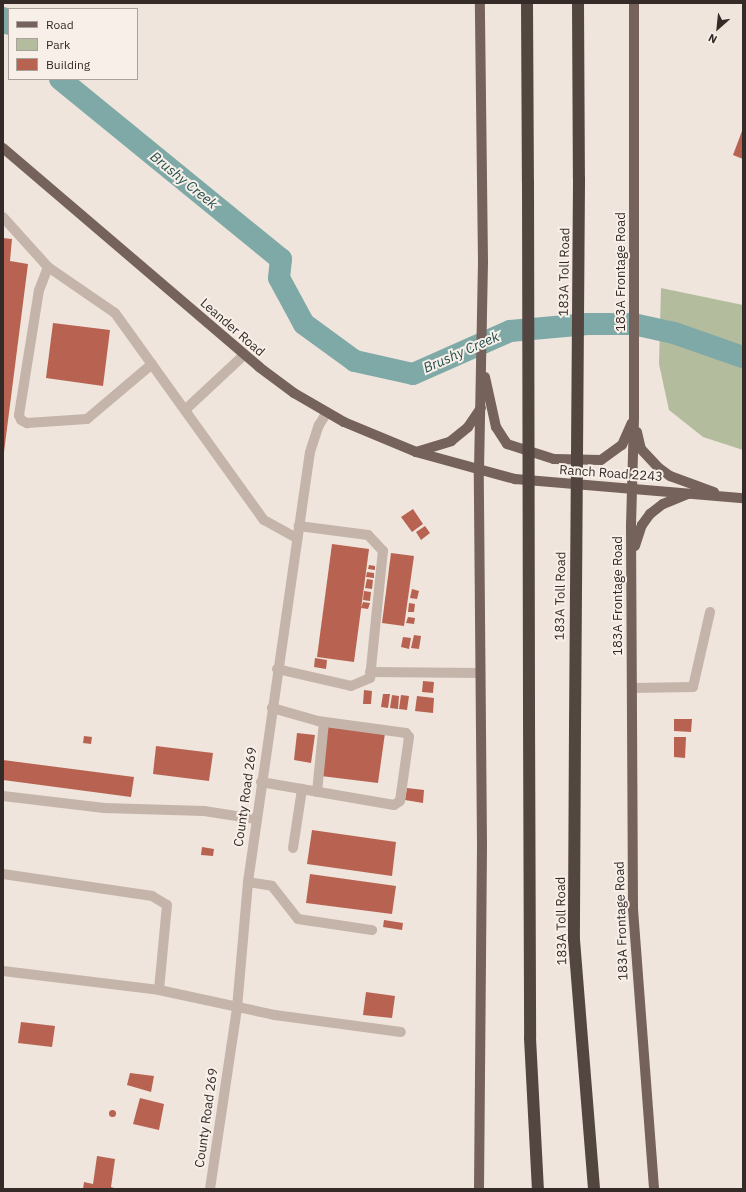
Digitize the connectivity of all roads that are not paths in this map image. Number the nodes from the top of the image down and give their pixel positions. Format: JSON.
{"nodes":[{"id":1,"x":480,"y":3,"type":"edge"},
{"id":2,"x":527,"y":3,"type":"edge"},
{"id":3,"x":578,"y":3,"type":"edge"},
{"id":4,"x":634,"y":3,"type":"edge"},
{"id":5,"x":3,"y":148,"type":"edge"},
{"id":6,"x":3,"y":217,"type":"edge"},
{"id":7,"x":48,"y":267,"type":"junction"},
{"id":8,"x":244,"y":355,"type":"junction"},
{"id":9,"x":152,"y":364,"type":"junction"},
{"id":10,"x":484,"y":405,"type":"junction"},
{"id":11,"x":186,"y":410,"type":"junction"},
{"id":12,"x":326,"y":412,"type":"junction"},
{"id":13,"x":634,"y":418,"type":"junction"},
{"id":14,"x":416,"y":452,"type":"junction"},
{"id":15,"x":479,"y":470,"type":"junction"},
{"id":16,"x":631,"y":490,"type":"junction"},
{"id":17,"x":692,"y":493,"type":"junction"},
{"id":18,"x":725,"y":496,"type":"junction"},
{"id":19,"x":743,"y":498,"type":"edge"},
{"id":20,"x":299,"y":526,"type":"junction"},
{"id":21,"x":297,"y":538,"type":"junction"},
{"id":22,"x":631,"y":566,"type":"junction"},
{"id":23,"x":710,"y":612,"type":"dead end"},
{"id":24,"x":277,"y":669,"type":"junction"},
{"id":25,"x":370,"y":672,"type":"junction"},
{"id":26,"x":480,"y":673,"type":"junction"},
{"id":27,"x":632,"y":688,"type":"junction"},
{"id":28,"x":272,"y":708,"type":"junction"},
{"id":29,"x":324,"y":722,"type":"junction"},
{"id":30,"x":262,"y":782,"type":"junction"},
{"id":31,"x":302,"y":789,"type":"junction"},
{"id":32,"x":317,"y":792,"type":"junction"},
{"id":33,"x":3,"y":796,"type":"edge"},
{"id":34,"x":256,"y":819,"type":"junction"},
{"id":35,"x":293,"y":848,"type":"dead end"},
{"id":36,"x":3,"y":874,"type":"edge"},
{"id":37,"x":248,"y":882,"type":"junction"},
{"id":38,"x":372,"y":930,"type":"dead end"},
{"id":39,"x":3,"y":971,"type":"edge"},
{"id":40,"x":159,"y":990,"type":"junction"},
{"id":41,"x":236,"y":1008,"type":"junction"},
{"id":42,"x":401,"y":1032,"type":"dead end"},
{"id":43,"x":210,"y":1189,"type":"edge"},
{"id":44,"x":478,"y":1189,"type":"edge"},
{"id":45,"x":538,"y":1189,"type":"edge"},
{"id":46,"x":594,"y":1189,"type":"edge"},
{"id":47,"x":654,"y":1189,"type":"edge"}],
"edges":[{"from":1,"to":10,"type":"main road"},
{"from":2,"to":45,"type":"highway","bridge":true},
{"from":3,"to":46,"type":"highway","name":"183A Toll Road","bridge":true},
{"from":4,"to":13,"type":"main road","name":"183A Frontage Road"},
{"from":5,"to":8,"type":"main road","name":"Leander Road"},
{"from":6,"to":7,"type":"street"},
{"from":7,"to":9,"type":"street"},
{"from":7,"to":9,"type":"street"},
{"from":8,"to":11,"type":"street"},
{"from":8,"to":12,"type":"main road","name":"Leander Road"},
{"from":9,"to":11,"type":"street"},
{"from":10,"to":13,"type":"main road"},
{"from":10,"to":14,"type":"main road"},
{"from":10,"to":15,"type":"main road"},
{"from":11,"to":21,"type":"street"},
{"from":12,"to":14,"type":"main road","name":"Leander Road"},
{"from":12,"to":20,"type":"street","name":"County Road 269"},
{"from":13,"to":16,"type":"main road","name":"183A Frontage Road"},
{"from":13,"to":18,"type":"main road"},
{"from":14,"to":15,"type":"main road","name":"Leander Road"},
{"from":15,"to":16,"type":"main road","name":"Ranch Road 2243"},
{"from":15,"to":26,"type":"main road"},
{"from":16,"to":17,"type":"main road","name":"Ranch Road 2243"},
{"from":16,"to":22,"type":"main road","name":"183A Frontage Road"},
{"from":17,"to":18,"type":"main road","name":"Ranch Road 2243"},
{"from":17,"to":22,"type":"main road"},
{"from":18,"to":19,"type":"main road","name":"Ranch Road 2243"},
{"from":20,"to":21,"type":"street","name":"County Road 269"},
{"from":20,"to":25,"type":"street"},
{"from":21,"to":24,"type":"street","name":"County Road 269"},
{"from":22,"to":27,"type":"main road","name":"183A Frontage Road"},
{"from":23,"to":27,"type":"street"},
{"from":24,"to":25,"type":"street"},
{"from":24,"to":28,"type":"street","name":"County Road 269"},
{"from":25,"to":26,"type":"street"},
{"from":26,"to":44,"type":"main road"},
{"from":27,"to":47,"type":"main road","name":"183A Frontage Road"},
{"from":28,"to":29,"type":"street"},
{"from":28,"to":30,"type":"street","name":"County Road 269"},
{"from":29,"to":32,"type":"street"},
{"from":29,"to":32,"type":"street"},
{"from":30,"to":31,"type":"street"},
{"from":30,"to":34,"type":"street","name":"County Road 269"},
{"from":31,"to":32,"type":"street"},
{"from":31,"to":35,"type":"street"},
{"from":33,"to":34,"type":"street"},
{"from":34,"to":37,"type":"street","name":"County Road 269"},
{"from":36,"to":40,"type":"street"},
{"from":37,"to":38,"type":"street"},
{"from":37,"to":41,"type":"street","name":"County Road 269"},
{"from":39,"to":40,"type":"street"},
{"from":40,"to":41,"type":"street"},
{"from":41,"to":42,"type":"street"},
{"from":41,"to":43,"type":"street","name":"County Road 269"}]}
